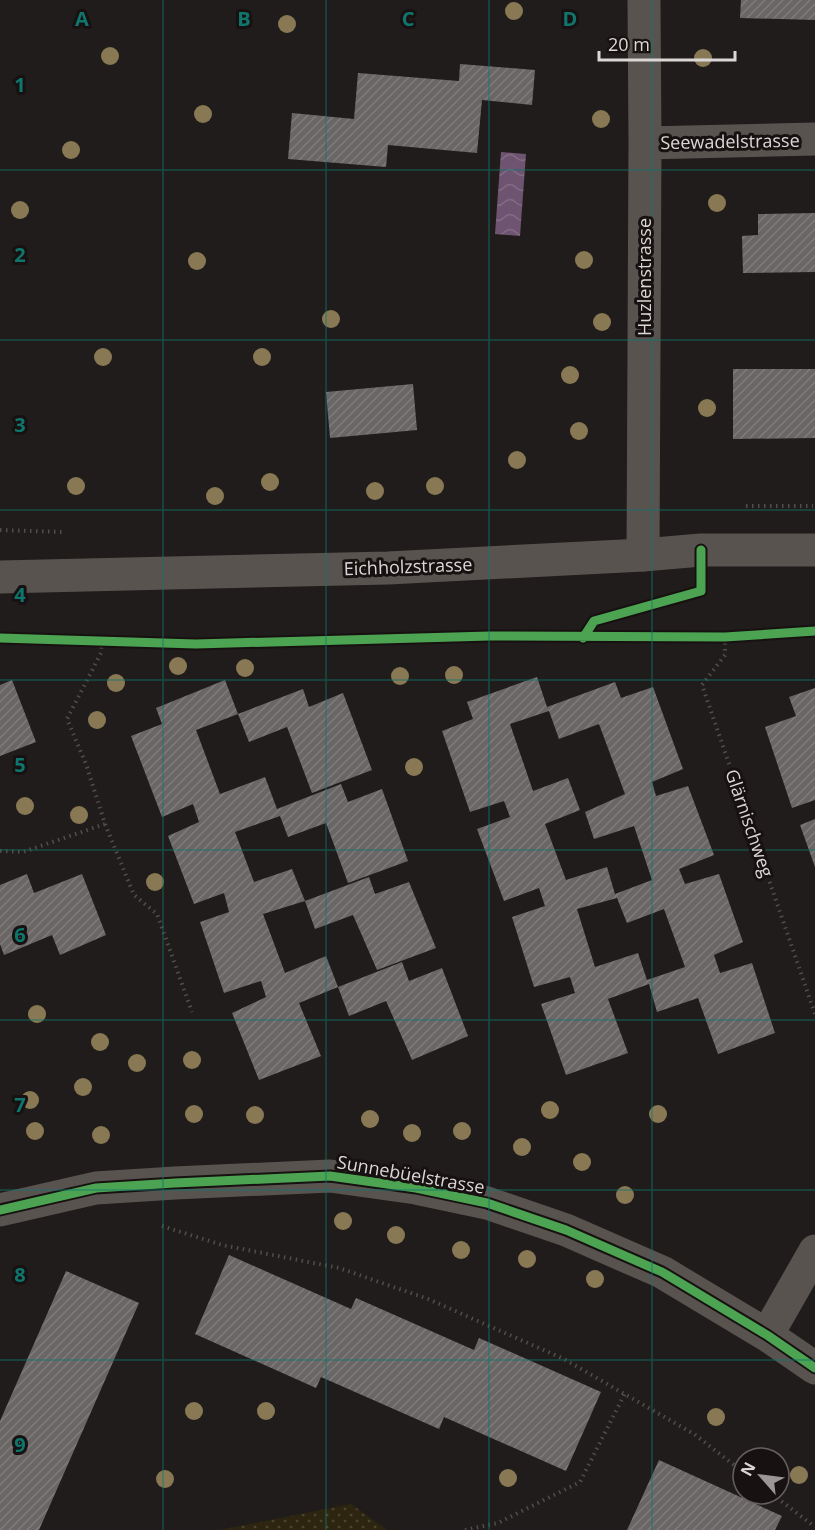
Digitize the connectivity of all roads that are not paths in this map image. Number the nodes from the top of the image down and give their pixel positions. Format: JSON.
{"nodes":[{"id":1,"x":644,"y":0,"type":"edge"},
{"id":2,"x":815,"y":139,"type":"edge"},
{"id":3,"x":645,"y":143,"type":"junction"},
{"id":4,"x":815,"y":550,"type":"edge"},
{"id":5,"x":643,"y":555,"type":"junction"},
{"id":6,"x":0,"y":577,"type":"edge"},
{"id":7,"x":0,"y":1210,"type":"edge"},
{"id":8,"x":815,"y":1251,"type":"edge"},
{"id":9,"x":767,"y":1335,"type":"junction"},
{"id":10,"x":815,"y":1368,"type":"edge"}],
"edges":[{"from":1,"to":3,"type":"street","name":"Huzlenstrasse"},
{"from":2,"to":3,"type":"street","name":"Seewadelstrasse"},
{"from":3,"to":5,"type":"street","name":"Huzlenstrasse"},
{"from":4,"to":5,"type":"street","name":"Eichholzstrasse"},
{"from":5,"to":6,"type":"street","name":"Eichholzstrasse"},
{"from":7,"to":9,"type":"street","name":"Sunnebüelstrasse"},
{"from":8,"to":9,"type":"street"},
{"from":9,"to":10,"type":"street","name":"Sunnebüelstrasse"}]}
